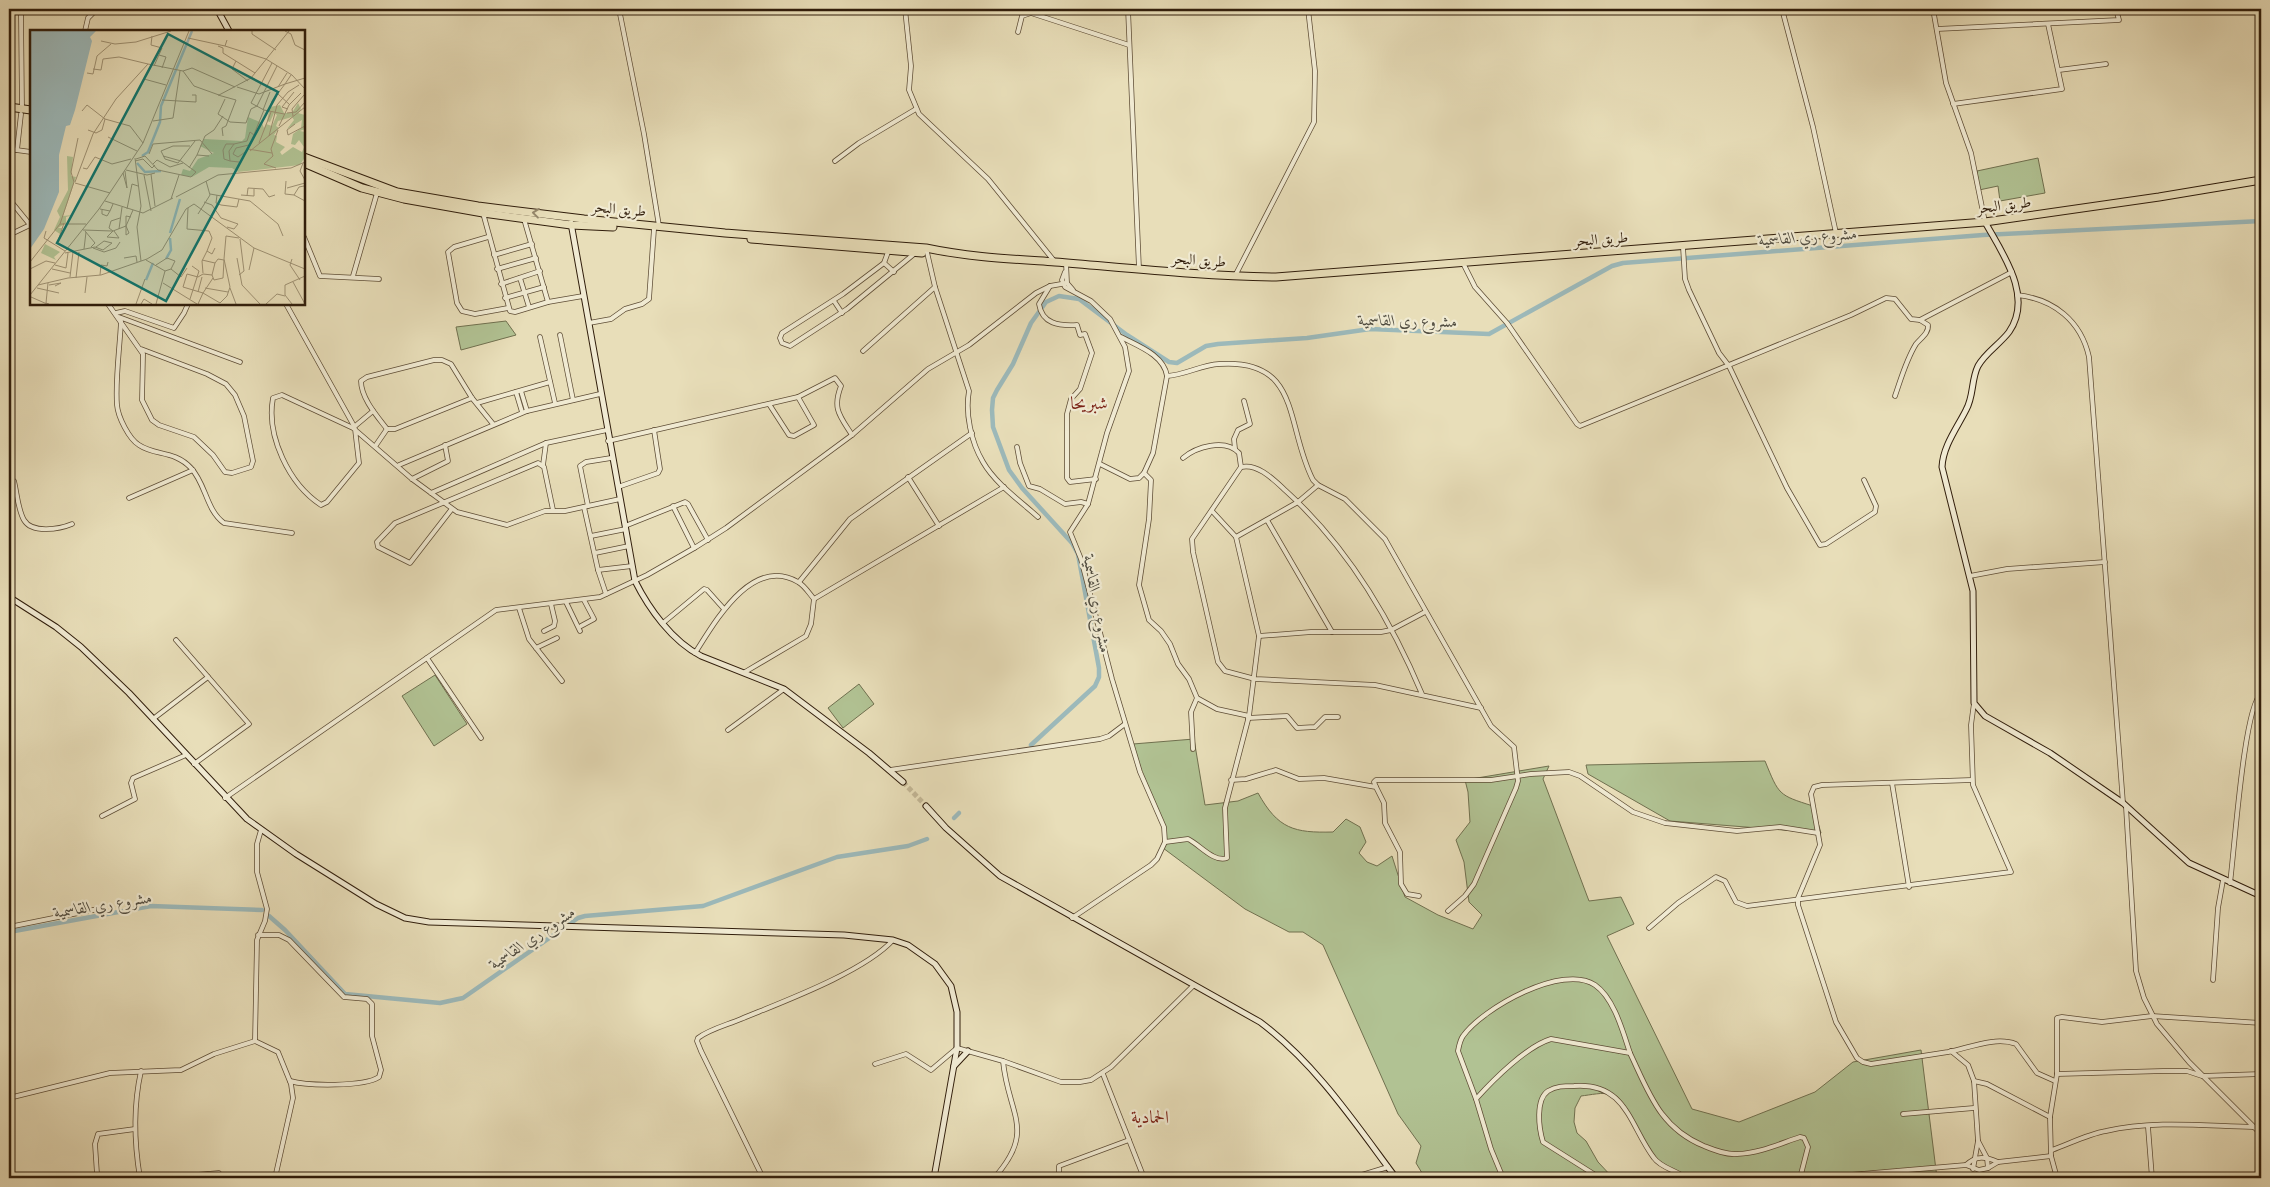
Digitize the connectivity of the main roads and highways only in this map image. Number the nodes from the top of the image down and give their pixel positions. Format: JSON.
{"nodes":[{"id":1,"x":217,"y":9,"type":"edge"},
{"id":2,"x":228,"y":30,"type":"edge"},
{"id":3,"x":9,"y":107,"type":"edge"},
{"id":4,"x":30,"y":110,"type":"edge"},
{"id":5,"x":9,"y":112,"type":"edge"},
{"id":6,"x":21,"y":112,"type":"junction"},
{"id":7,"x":30,"y":115,"type":"edge"},
{"id":8,"x":305,"y":157,"type":"edge"},
{"id":9,"x":305,"y":163,"type":"edge"},
{"id":10,"x":2261,"y":180,"type":"edge"},
{"id":11,"x":571,"y":221,"type":"junction"},
{"id":12,"x":1985,"y":222,"type":"junction"},
{"id":13,"x":893,"y":250,"type":"junction"},
{"id":14,"x":926,"y":251,"type":"junction"},
{"id":15,"x":9,"y":597,"type":"edge"},
{"id":16,"x":903,"y":782,"type":"tunnel mouth"},
{"id":17,"x":926,"y":806,"type":"tunnel mouth"},
{"id":18,"x":2261,"y":896,"type":"edge"},
{"id":19,"x":968,"y":1051,"type":"road end"},
{"id":20,"x":953,"y":1068,"type":"junction"},
{"id":21,"x":934,"y":1178,"type":"edge"},
{"id":22,"x":1396,"y":1178,"type":"edge"}],
"edges":[{"from":1,"to":2,"type":"main road"},
{"from":3,"to":6,"type":"highway"},
{"from":4,"to":6,"type":"highway"},
{"from":5,"to":6,"type":"highway"},
{"from":6,"to":7,"type":"highway"},
{"from":11,"to":8,"type":"highway","name":"طريق البحر","one_way":true},
{"from":9,"to":11,"type":"highway","name":"طريق البحر"},
{"from":10,"to":12,"type":"highway","name":"طريق البحر"},
{"from":11,"to":13,"type":"highway","name":"طريق البحر"},
{"from":11,"to":16,"type":"main road"},
{"from":12,"to":14,"type":"highway","name":"طريق البحر"},
{"from":12,"to":18,"type":"main road"},
{"from":13,"to":14,"type":"highway","name":"طريق البحر"},
{"from":13,"to":14,"type":"highway","name":"طريق البحر"},
{"from":15,"to":20,"type":"main road"},
{"from":17,"to":22,"type":"main road"},
{"from":19,"to":20,"type":"main road"},
{"from":20,"to":21,"type":"main road"}]}
